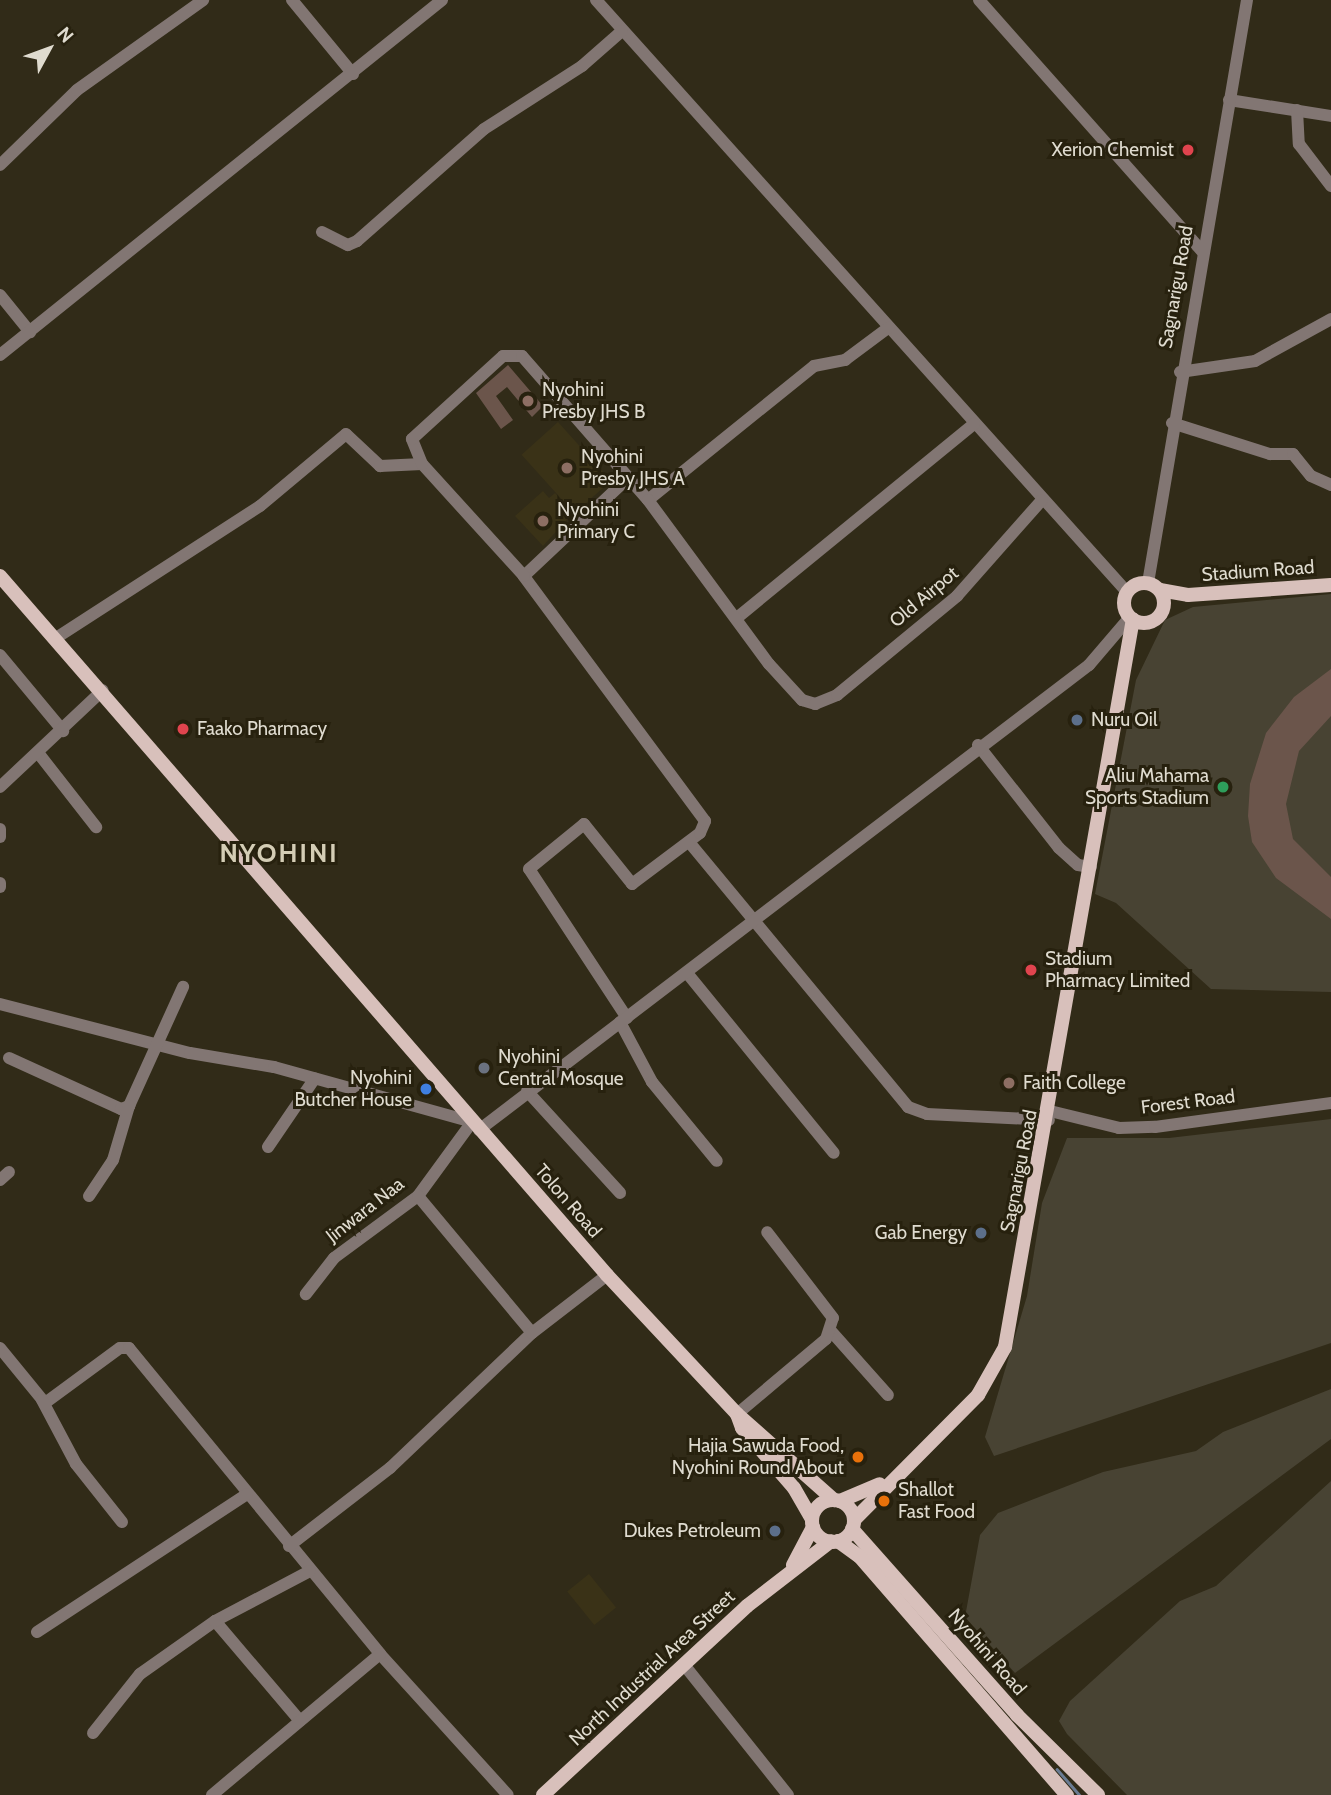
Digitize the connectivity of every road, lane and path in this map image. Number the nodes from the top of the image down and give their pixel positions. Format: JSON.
{"nodes":[{"id":1,"x":203,"y":0,"type":"edge"},
{"id":2,"x":292,"y":0,"type":"edge"},
{"id":3,"x":442,"y":0,"type":"edge"},
{"id":4,"x":596,"y":0,"type":"edge"},
{"id":5,"x":979,"y":0,"type":"edge"},
{"id":6,"x":1247,"y":0,"type":"edge"},
{"id":7,"x":622,"y":31,"type":"junction"},
{"id":8,"x":353,"y":74,"type":"junction"},
{"id":9,"x":1229,"y":100,"type":"junction"},
{"id":10,"x":1297,"y":110,"type":"junction"},
{"id":11,"x":1331,"y":116,"type":"edge"},
{"id":12,"x":0,"y":165,"type":"edge"},
{"id":13,"x":1331,"y":186,"type":"edge"},
{"id":14,"x":322,"y":232,"type":"dead end"},
{"id":15,"x":1202,"y":251,"type":"junction"},
{"id":16,"x":0,"y":296,"type":"edge"},
{"id":17,"x":1331,"y":319,"type":"edge"},
{"id":18,"x":888,"y":328,"type":"junction"},
{"id":19,"x":30,"y":332,"type":"junction"},
{"id":20,"x":0,"y":355,"type":"edge"},
{"id":21,"x":1180,"y":372,"type":"junction"},
{"id":22,"x":1172,"y":423,"type":"junction"},
{"id":23,"x":974,"y":424,"type":"junction"},
{"id":24,"x":422,"y":464,"type":"junction"},
{"id":25,"x":628,"y":478,"type":"junction"},
{"id":26,"x":1331,"y":485,"type":"edge"},
{"id":27,"x":648,"y":500,"type":"junction"},
{"id":28,"x":1042,"y":500,"type":"junction"},
{"id":29,"x":524,"y":576,"type":"junction"},
{"id":30,"x":1,"y":579,"type":"edge"},
{"id":31,"x":1331,"y":585,"type":"edge"},
{"id":32,"x":1154,"y":586,"type":"junction"},
{"id":33,"x":1127,"y":592,"type":"junction"},
{"id":34,"x":1188,"y":595,"type":"junction"},
{"id":35,"x":1158,"y":616,"type":"junction"},
{"id":36,"x":738,"y":617,"type":"junction"},
{"id":37,"x":1132,"y":618,"type":"junction"},
{"id":38,"x":56,"y":638,"type":"junction"},
{"id":39,"x":0,"y":655,"type":"edge"},
{"id":40,"x":1130,"y":659,"type":"junction"},
{"id":41,"x":103,"y":690,"type":"junction"},
{"id":42,"x":63,"y":731,"type":"junction"},
{"id":43,"x":978,"y":745,"type":"junction"},
{"id":44,"x":39,"y":754,"type":"junction"},
{"id":45,"x":0,"y":787,"type":"edge"},
{"id":46,"x":96,"y":827,"type":"dead end"},
{"id":47,"x":0,"y":829,"type":"edge"},
{"id":48,"x":0,"y":836,"type":"edge"},
{"id":49,"x":688,"y":842,"type":"junction"},
{"id":50,"x":1091,"y":867,"type":"junction"},
{"id":51,"x":752,"y":924,"type":"junction"},
{"id":52,"x":687,"y":973,"type":"junction"},
{"id":53,"x":183,"y":987,"type":"dead end"},
{"id":54,"x":0,"y":1004,"type":"edge"},
{"id":55,"x":623,"y":1020,"type":"junction"},
{"id":56,"x":153,"y":1043,"type":"junction"},
{"id":57,"x":9,"y":1058,"type":"dead end"},
{"id":58,"x":315,"y":1078,"type":"junction"},
{"id":59,"x":527,"y":1091,"type":"junction"},
{"id":60,"x":1331,"y":1103,"type":"edge"},
{"id":61,"x":130,"y":1106,"type":"junction"},
{"id":62,"x":1050,"y":1115,"type":"junction"},
{"id":63,"x":476,"y":1126,"type":"junction"},
{"id":64,"x":268,"y":1147,"type":"dead end"},
{"id":65,"x":834,"y":1153,"type":"dead end"},
{"id":66,"x":717,"y":1161,"type":"dead end"},
{"id":67,"x":620,"y":1193,"type":"dead end"},
{"id":68,"x":89,"y":1196,"type":"dead end"},
{"id":69,"x":418,"y":1196,"type":"junction"},
{"id":70,"x":767,"y":1232,"type":"dead end"},
{"id":71,"x":607,"y":1275,"type":"junction"},
{"id":72,"x":306,"y":1294,"type":"dead end"},
{"id":73,"x":830,"y":1330,"type":"junction"},
{"id":74,"x":532,"y":1333,"type":"junction"},
{"id":75,"x":0,"y":1348,"type":"edge"},
{"id":76,"x":888,"y":1395,"type":"dead end"},
{"id":77,"x":42,"y":1401,"type":"junction"},
{"id":78,"x":737,"y":1414,"type":"junction"},
{"id":79,"x":888,"y":1480,"type":"junction"},
{"id":80,"x":247,"y":1494,"type":"junction"},
{"id":81,"x":837,"y":1501,"type":"junction"},
{"id":82,"x":122,"y":1522,"type":"dead end"},
{"id":83,"x":813,"y":1523,"type":"junction"},
{"id":84,"x":853,"y":1525,"type":"junction"},
{"id":85,"x":835,"y":1541,"type":"junction"},
{"id":86,"x":289,"y":1546,"type":"junction"},
{"id":87,"x":310,"y":1571,"type":"junction"},
{"id":88,"x":789,"y":1572,"type":"junction"},
{"id":89,"x":215,"y":1621,"type":"junction"},
{"id":90,"x":37,"y":1632,"type":"dead end"},
{"id":91,"x":380,"y":1654,"type":"junction"},
{"id":92,"x":685,"y":1666,"type":"junction"},
{"id":93,"x":300,"y":1721,"type":"junction"},
{"id":94,"x":93,"y":1733,"type":"dead end"},
{"id":95,"x":212,"y":1795,"type":"edge"},
{"id":96,"x":508,"y":1795,"type":"edge"},
{"id":97,"x":543,"y":1795,"type":"edge"},
{"id":98,"x":788,"y":1795,"type":"edge"},
{"id":99,"x":1067,"y":1795,"type":"edge"},
{"id":100,"x":1098,"y":1795,"type":"edge"}],
"edges":[{"from":1,"to":12,"type":"street"},
{"from":2,"to":8,"type":"street"},
{"from":3,"to":8,"type":"street"},
{"from":4,"to":7,"type":"street"},
{"from":5,"to":15,"type":"street"},
{"from":6,"to":9,"type":"street","name":"Sagnarigu Road"},
{"from":7,"to":14,"type":"street"},
{"from":7,"to":18,"type":"street"},
{"from":8,"to":19,"type":"street"},
{"from":9,"to":10,"type":"street"},
{"from":9,"to":15,"type":"street","name":"Sagnarigu Road"},
{"from":10,"to":11,"type":"street"},
{"from":10,"to":13,"type":"street"},
{"from":15,"to":21,"type":"street","name":"Sagnarigu Road"},
{"from":16,"to":19,"type":"street"},
{"from":17,"to":21,"type":"street"},
{"from":18,"to":23,"type":"street"},
{"from":18,"to":27,"type":"street"},
{"from":19,"to":20,"type":"street"},
{"from":21,"to":22,"type":"street","name":"Sagnarigu Road"},
{"from":22,"to":26,"type":"street"},
{"from":22,"to":32,"type":"street","name":"Sagnarigu Road"},
{"from":23,"to":28,"type":"street"},
{"from":23,"to":36,"type":"street"},
{"from":24,"to":25,"type":"street"},
{"from":24,"to":29,"type":"street"},
{"from":24,"to":38,"type":"street"},
{"from":25,"to":27,"type":"street"},
{"from":25,"to":29,"type":"street"},
{"from":27,"to":36,"type":"street"},
{"from":28,"to":33,"type":"street"},
{"from":28,"to":36,"type":"street","name":"Old Airpot"},
{"from":29,"to":49,"type":"street"},
{"from":30,"to":38,"type":"main road","name":"Tolon Road"},
{"from":31,"to":34,"type":"main road","name":"Stadium Road"},
{"from":32,"to":33,"type":"main road"},
{"from":32,"to":34,"type":"main road","name":"Stadium Road"},
{"from":32,"to":35,"type":"main road"},
{"from":33,"to":37,"type":"main road","name":"Sagnarigu Road"},
{"from":34,"to":35,"type":"main road","name":"Stadium Road"},
{"from":35,"to":37,"type":"main road"},
{"from":35,"to":40,"type":"main road","name":"Sagnarigu Road"},
{"from":37,"to":40,"type":"main road","name":"Sagnarigu Road"},
{"from":37,"to":43,"type":"street","name":"Jinwara Naa"},
{"from":38,"to":41,"type":"main road","name":"Tolon Road"},
{"from":39,"to":42,"type":"street"},
{"from":40,"to":50,"type":"main road","name":"Sagnarigu Road"},
{"from":41,"to":42,"type":"street"},
{"from":41,"to":63,"type":"main road","name":"Tolon Road"},
{"from":42,"to":44,"type":"street"},
{"from":43,"to":50,"type":"street"},
{"from":43,"to":51,"type":"street","name":"Jinwara Naa"},
{"from":44,"to":45,"type":"street"},
{"from":44,"to":46,"type":"street"},
{"from":47,"to":48,"type":"street"},
{"from":49,"to":51,"type":"street","name":"Forest Road"},
{"from":49,"to":55,"type":"street"},
{"from":50,"to":62,"type":"main road","name":"Sagnarigu Road"},
{"from":51,"to":52,"type":"street","name":"Jinwara Naa"},
{"from":51,"to":62,"type":"street","name":"Forest Road"},
{"from":52,"to":55,"type":"street","name":"Jinwara Naa"},
{"from":52,"to":65,"type":"street"},
{"from":53,"to":56,"type":"street"},
{"from":54,"to":56,"type":"street"},
{"from":55,"to":59,"type":"street","name":"Jinwara Naa"},
{"from":55,"to":66,"type":"street"},
{"from":56,"to":58,"type":"street"},
{"from":56,"to":61,"type":"street"},
{"from":57,"to":61,"type":"street"},
{"from":58,"to":63,"type":"street"},
{"from":58,"to":64,"type":"street"},
{"from":59,"to":63,"type":"street","name":"Jinwara Naa"},
{"from":59,"to":67,"type":"street"},
{"from":60,"to":62,"type":"street","name":"Forest Road"},
{"from":61,"to":68,"type":"street"},
{"from":62,"to":79,"type":"main road","name":"Sagnarigu Road"},
{"from":63,"to":69,"type":"street","name":"Jinwara Naa"},
{"from":63,"to":71,"type":"main road","name":"Tolon Road"},
{"from":69,"to":72,"type":"street","name":"Jinwara Naa"},
{"from":69,"to":74,"type":"street"},
{"from":70,"to":73,"type":"street"},
{"from":71,"to":74,"type":"street"},
{"from":71,"to":78,"type":"main road","name":"Tolon Road"},
{"from":73,"to":76,"type":"street"},
{"from":73,"to":78,"type":"street"},
{"from":74,"to":86,"type":"street"},
{"from":75,"to":77,"type":"street"},
{"from":77,"to":80,"type":"street"},
{"from":77,"to":82,"type":"street"},
{"from":78,"to":81,"type":"main road","name":"Nyohini Road"},
{"from":78,"to":83,"type":"main road"},
{"from":79,"to":81,"type":"main road","name":"Sagnarigu Road"},
{"from":79,"to":84,"type":"main road","name":"Sagnarigu Road"},
{"from":80,"to":86,"type":"street"},
{"from":80,"to":90,"type":"street"},
{"from":81,"to":83,"type":"main road","name":"Sagnarigu Road"},
{"from":81,"to":84,"type":"main road","name":"Nyohini Road"},
{"from":83,"to":85,"type":"main road","name":"Nyohini Road"},
{"from":83,"to":88,"type":"main road","name":"North Industrial Area Street"},
{"from":84,"to":85,"type":"main road","name":"Sagnarigu Road"},
{"from":84,"to":100,"type":"main road","name":"Nyohini Road"},
{"from":85,"to":88,"type":"main road","name":"North Industrial Area Street"},
{"from":85,"to":99,"type":"main road","name":"Nyohini Road"},
{"from":86,"to":87,"type":"street"},
{"from":87,"to":89,"type":"street"},
{"from":87,"to":91,"type":"street"},
{"from":88,"to":92,"type":"main road","name":"North Industrial Area Street"},
{"from":89,"to":93,"type":"street"},
{"from":89,"to":94,"type":"street"},
{"from":91,"to":93,"type":"street"},
{"from":91,"to":96,"type":"street"},
{"from":92,"to":97,"type":"main road","name":"North Industrial Area Street"},
{"from":92,"to":98,"type":"street"},
{"from":93,"to":95,"type":"street"}]}
